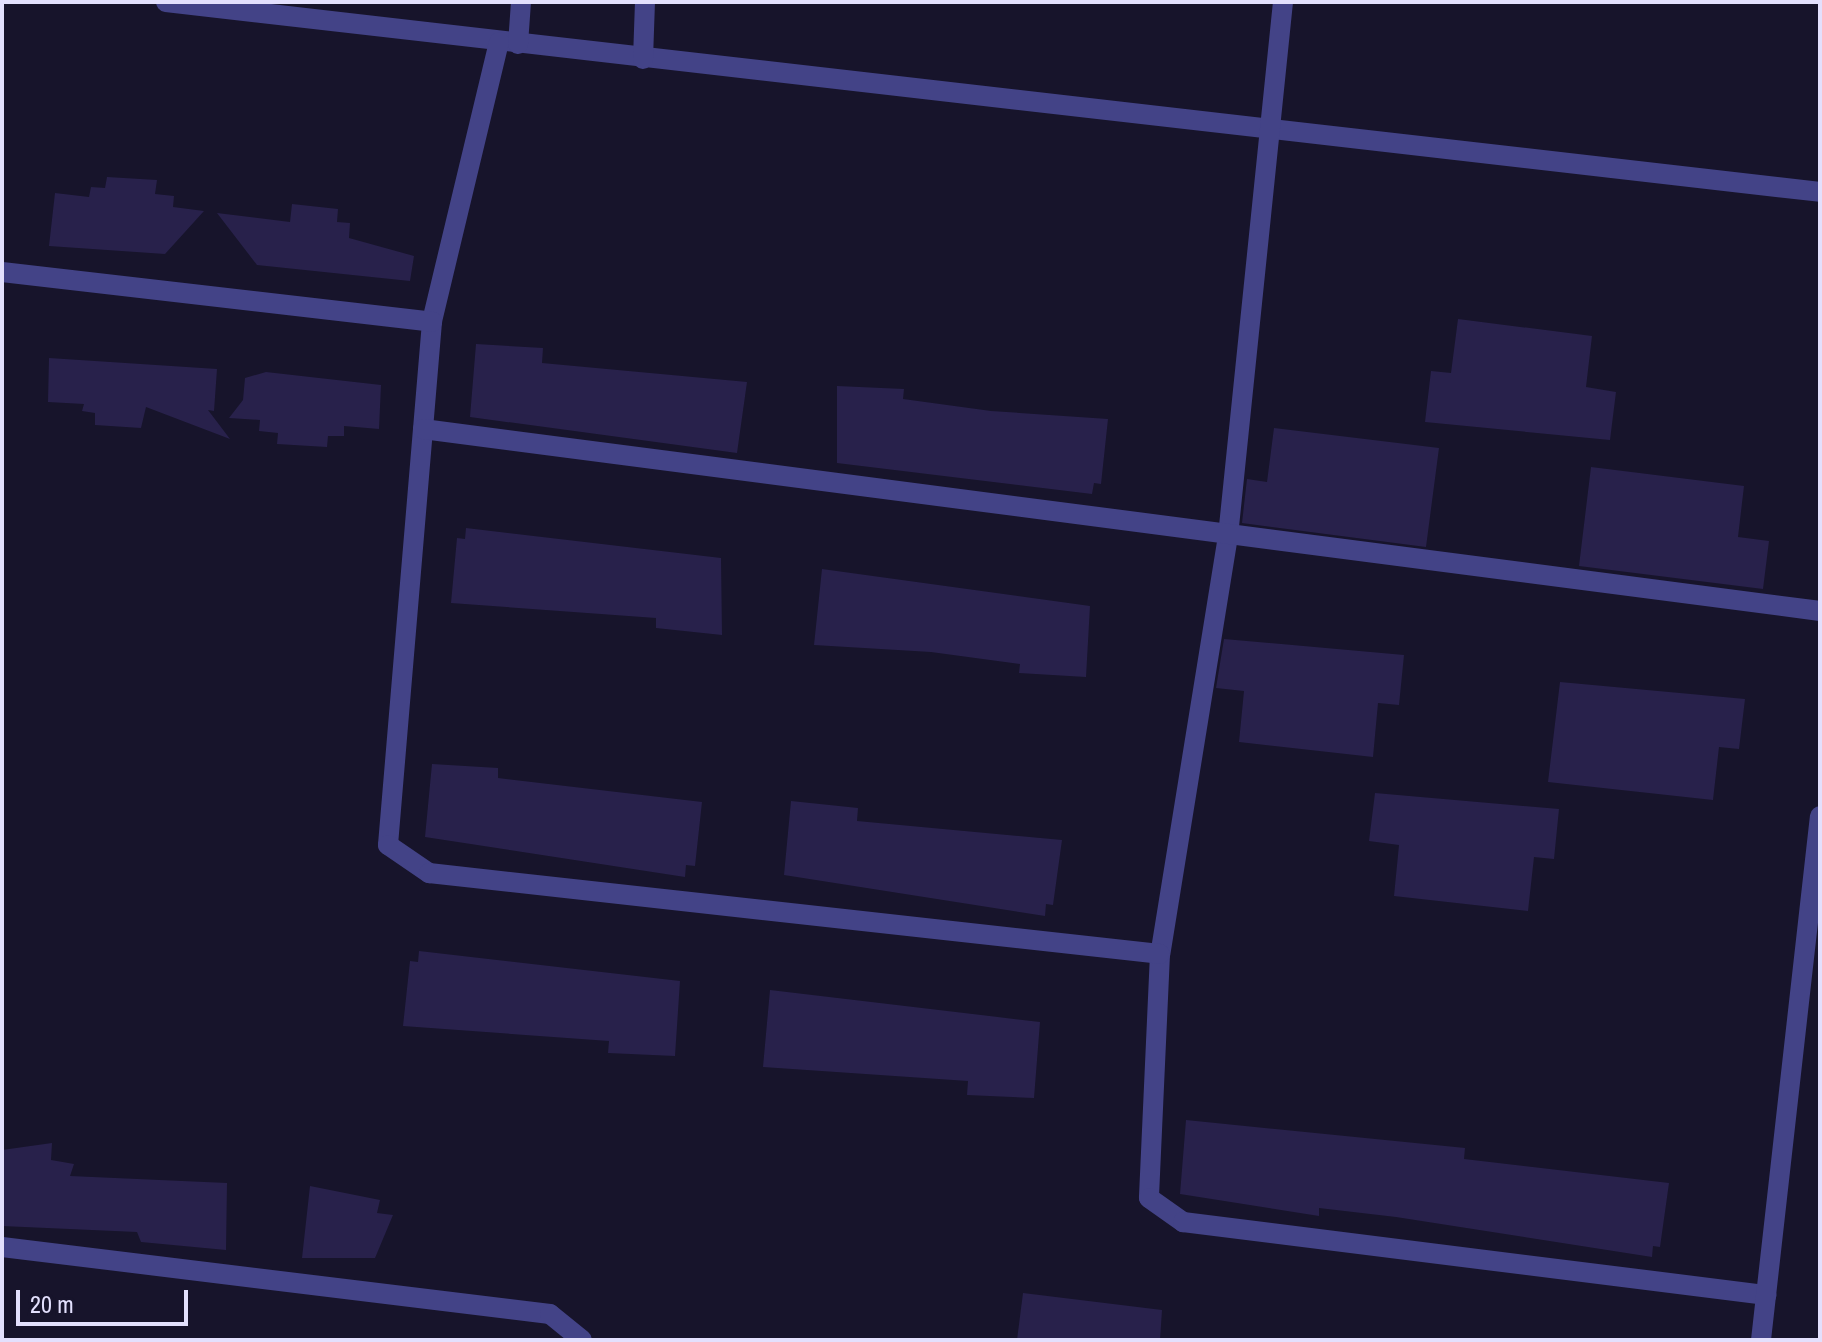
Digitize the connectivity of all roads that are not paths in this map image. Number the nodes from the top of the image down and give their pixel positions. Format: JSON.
{"nodes":[{"id":1,"x":166,"y":2,"type":"edge"},
{"id":2,"x":521,"y":2,"type":"edge"},
{"id":3,"x":645,"y":2,"type":"edge"},
{"id":4,"x":1283,"y":2,"type":"edge"},
{"id":5,"x":508,"y":43,"type":"junction"},
{"id":6,"x":643,"y":59,"type":"junction"},
{"id":7,"x":1270,"y":133,"type":"junction"},
{"id":8,"x":1820,"y":192,"type":"edge"},
{"id":9,"x":2,"y":272,"type":"edge"},
{"id":10,"x":432,"y":322,"type":"junction"},
{"id":11,"x":423,"y":429,"type":"junction"},
{"id":12,"x":1228,"y":536,"type":"junction"},
{"id":13,"x":1820,"y":611,"type":"edge"},
{"id":14,"x":1820,"y":816,"type":"edge"},
{"id":15,"x":1160,"y":954,"type":"junction"},
{"id":16,"x":2,"y":1247,"type":"edge"},
{"id":17,"x":1766,"y":1295,"type":"junction"},
{"id":18,"x":582,"y":1340,"type":"edge"},
{"id":19,"x":1761,"y":1340,"type":"edge"}],
"edges":[{"from":1,"to":5,"type":"street"},
{"from":2,"to":5,"type":"street"},
{"from":3,"to":6,"type":"street"},
{"from":4,"to":7,"type":"street"},
{"from":5,"to":6,"type":"street"},
{"from":5,"to":10,"type":"street"},
{"from":6,"to":7,"type":"street"},
{"from":7,"to":8,"type":"street"},
{"from":7,"to":12,"type":"street"},
{"from":9,"to":10,"type":"street"},
{"from":10,"to":11,"type":"street"},
{"from":11,"to":12,"type":"street"},
{"from":11,"to":15,"type":"street"},
{"from":12,"to":13,"type":"street"},
{"from":12,"to":15,"type":"street"},
{"from":14,"to":17,"type":"street"},
{"from":15,"to":17,"type":"street"},
{"from":16,"to":18,"type":"street"},
{"from":17,"to":19,"type":"street"}]}
